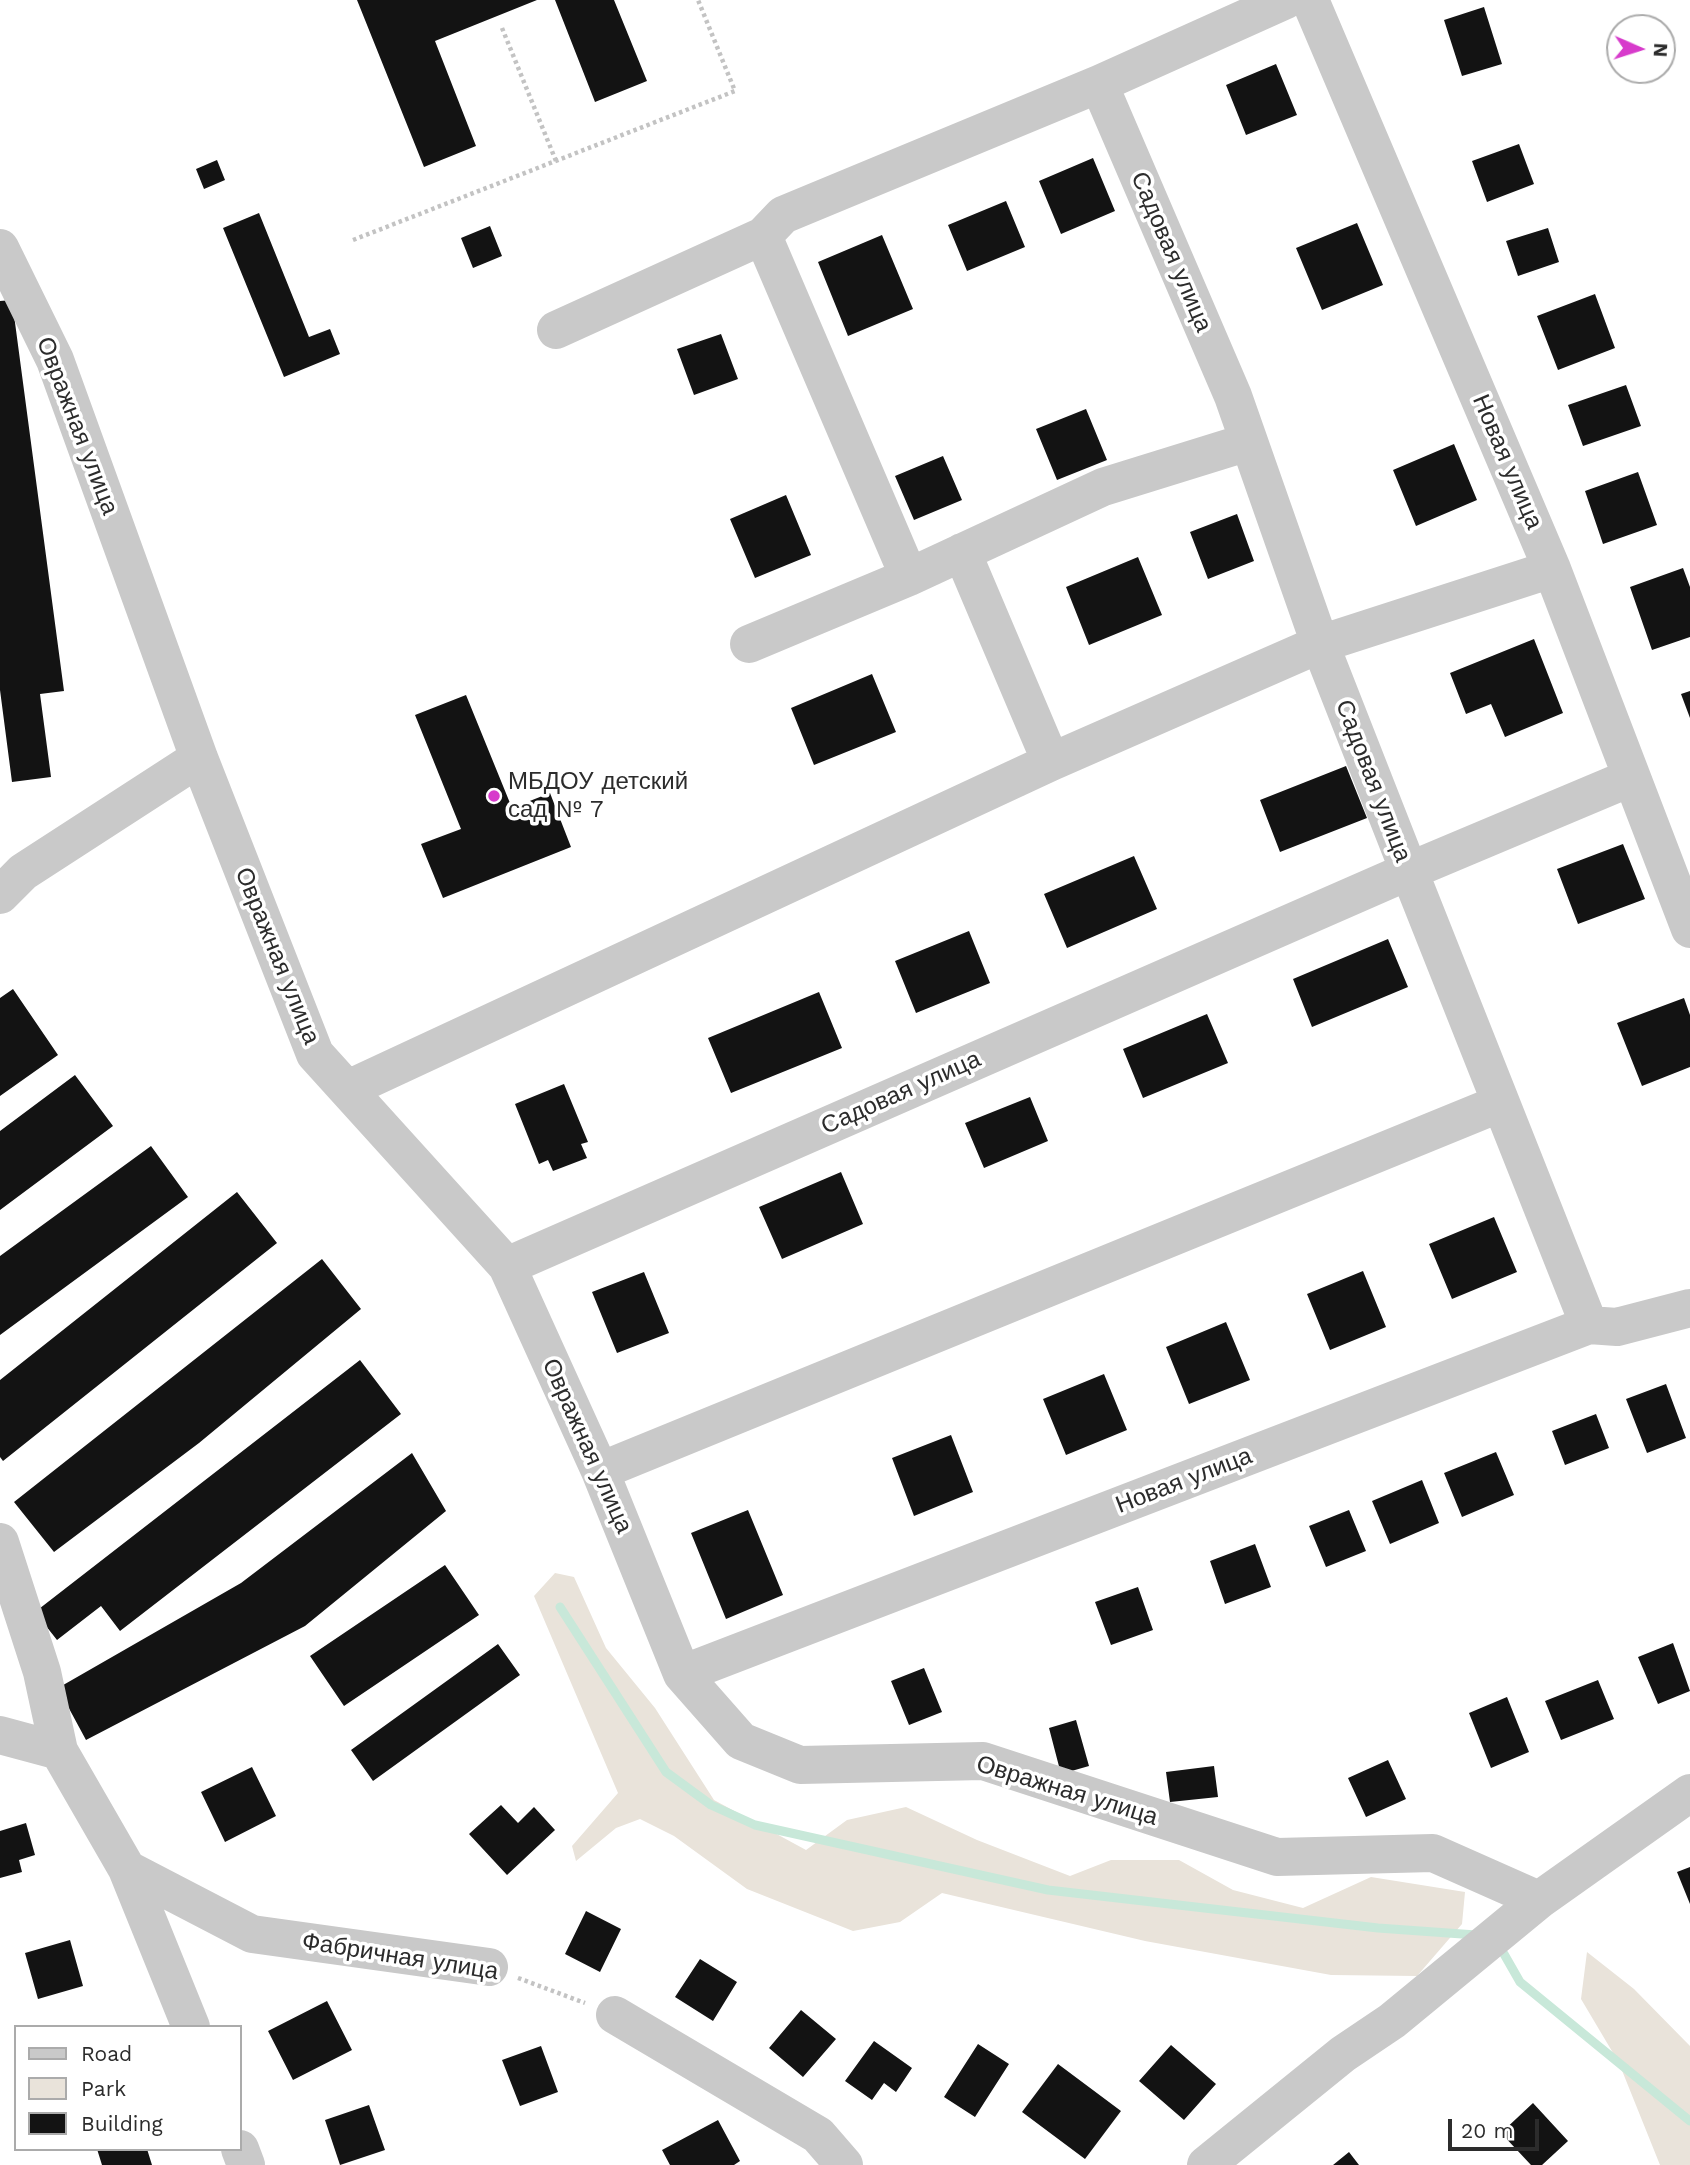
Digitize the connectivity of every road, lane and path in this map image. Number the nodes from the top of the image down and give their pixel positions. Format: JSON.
{"nodes":[{"id":1,"x":698,"y":0,"type":"edge"},
{"id":2,"x":1286,"y":0,"type":"edge"},
{"id":3,"x":1310,"y":0,"type":"edge"},
{"id":4,"x":502,"y":28,"type":"dead end"},
{"id":5,"x":1099,"y":84,"type":"junction"},
{"id":6,"x":555,"y":161,"type":"junction"},
{"id":7,"x":763,"y":236,"type":"junction"},
{"id":8,"x":353,"y":240,"type":"dead end"},
{"id":9,"x":0,"y":248,"type":"edge"},
{"id":10,"x":556,"y":330,"type":"dead end"},
{"id":11,"x":1248,"y":442,"type":"junction"},
{"id":12,"x":962,"y":552,"type":"junction"},
{"id":13,"x":1552,"y":569,"type":"junction"},
{"id":14,"x":909,"y":577,"type":"junction"},
{"id":15,"x":749,"y":644,"type":"dead end"},
{"id":16,"x":1320,"y":644,"type":"junction"},
{"id":17,"x":199,"y":758,"type":"junction"},
{"id":18,"x":1051,"y":762,"type":"junction"},
{"id":19,"x":1630,"y":778,"type":"junction"},
{"id":20,"x":1409,"y":871,"type":"junction"},
{"id":21,"x":1681,"y":881,"type":"edge"},
{"id":22,"x":0,"y":895,"type":"edge"},
{"id":23,"x":1690,"y":929,"type":"edge"},
{"id":24,"x":348,"y":1089,"type":"junction"},
{"id":25,"x":1501,"y":1103,"type":"junction"},
{"id":26,"x":507,"y":1266,"type":"junction"},
{"id":27,"x":1690,"y":1308,"type":"edge"},
{"id":28,"x":1589,"y":1325,"type":"junction"},
{"id":29,"x":600,"y":1471,"type":"junction"},
{"id":30,"x":0,"y":1542,"type":"edge"},
{"id":31,"x":682,"y":1674,"type":"junction"},
{"id":32,"x":0,"y":1735,"type":"edge"},
{"id":33,"x":59,"y":1751,"type":"junction"},
{"id":34,"x":1690,"y":1793,"type":"edge"},
{"id":35,"x":127,"y":1869,"type":"junction"},
{"id":36,"x":1539,"y":1900,"type":"junction"},
{"id":37,"x":489,"y":1967,"type":"joint"},
{"id":38,"x":615,"y":2015,"type":"joint"},
{"id":39,"x":190,"y":2025,"type":"edge"},
{"id":40,"x":844,"y":2165,"type":"edge"},
{"id":41,"x":1206,"y":2165,"type":"edge"}],
"edges":[{"from":1,"to":6,"type":"path"},
{"from":2,"to":5,"type":"street"},
{"from":3,"to":13,"type":"street","name":"Новая улица"},
{"from":4,"to":6,"type":"path"},
{"from":5,"to":7,"type":"street"},
{"from":5,"to":11,"type":"street","name":"Садовая улица"},
{"from":6,"to":8,"type":"path"},
{"from":7,"to":10,"type":"street"},
{"from":7,"to":14,"type":"street"},
{"from":9,"to":17,"type":"street","name":"Овражная улица"},
{"from":11,"to":12,"type":"street"},
{"from":11,"to":16,"type":"street","name":"Садовая улица"},
{"from":12,"to":14,"type":"street"},
{"from":12,"to":18,"type":"street"},
{"from":13,"to":16,"type":"street"},
{"from":13,"to":19,"type":"street","name":"Новая улица"},
{"from":14,"to":15,"type":"street"},
{"from":16,"to":18,"type":"street"},
{"from":16,"to":20,"type":"street","name":"Садовая улица"},
{"from":17,"to":22,"type":"street"},
{"from":17,"to":24,"type":"street","name":"Овражная улица"},
{"from":18,"to":24,"type":"street"},
{"from":19,"to":20,"type":"street"},
{"from":19,"to":21,"type":"street","name":"Новая улица"},
{"from":20,"to":25,"type":"street"},
{"from":20,"to":26,"type":"street","name":"Садовая улица"},
{"from":21,"to":23,"type":"street","name":"Новая улица"},
{"from":24,"to":26,"type":"street","name":"Овражная улица"},
{"from":25,"to":28,"type":"street"},
{"from":25,"to":29,"type":"street"},
{"from":26,"to":29,"type":"street","name":"Овражная улица"},
{"from":27,"to":28,"type":"street","name":"Новая улица"},
{"from":28,"to":31,"type":"street","name":"Новая улица"},
{"from":29,"to":31,"type":"street","name":"Овражная улица"},
{"from":30,"to":33,"type":"street"},
{"from":31,"to":36,"type":"street","name":"Овражная улица"},
{"from":32,"to":33,"type":"street"},
{"from":33,"to":35,"type":"street"},
{"from":34,"to":36,"type":"street"},
{"from":35,"to":37,"type":"street","name":"Фабричная улица"},
{"from":35,"to":39,"type":"street"},
{"from":36,"to":41,"type":"street"},
{"from":37,"to":38,"type":"path","name":"Фабричная улица"},
{"from":38,"to":40,"type":"street"}]}
